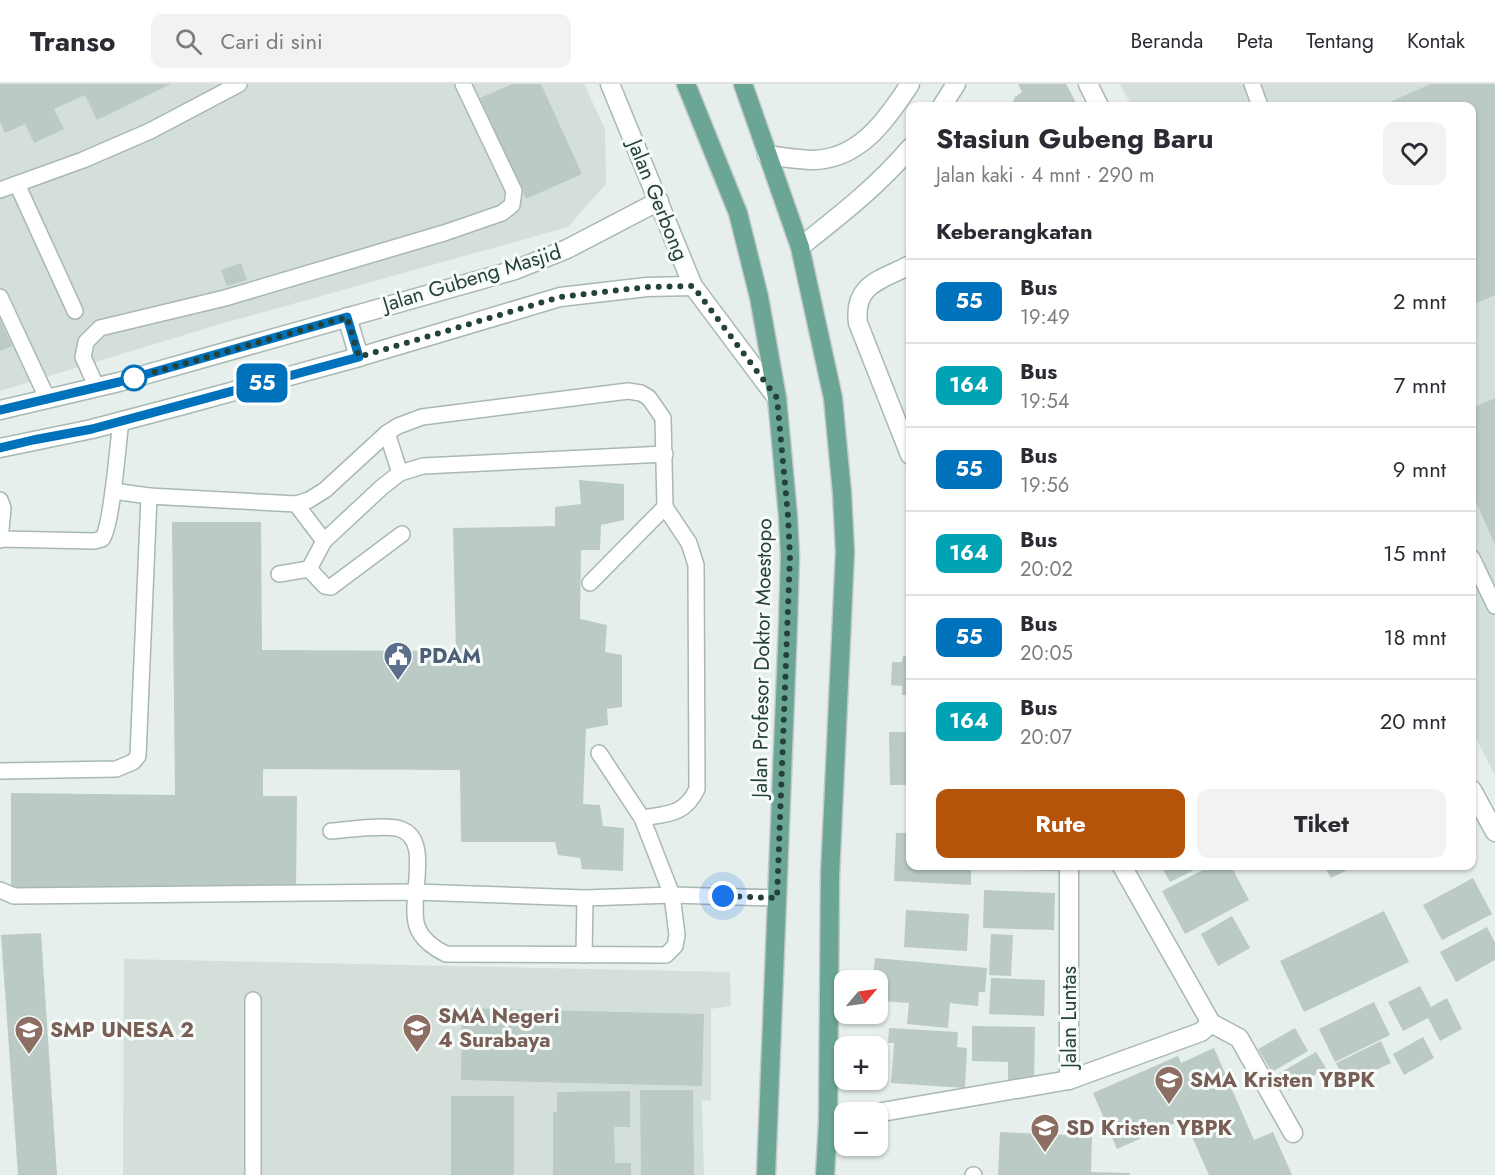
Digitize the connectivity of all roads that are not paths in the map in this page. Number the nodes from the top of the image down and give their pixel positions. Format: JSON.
{"nodes":[{"id":1,"x":239,"y":84,"type":"edge"},
{"id":2,"x":463,"y":84,"type":"edge"},
{"id":3,"x":610,"y":84,"type":"edge"},
{"id":4,"x":686,"y":84,"type":"edge"},
{"id":5,"x":910,"y":84,"type":"edge"},
{"id":6,"x":956,"y":84,"type":"edge"},
{"id":7,"x":1088,"y":84,"type":"edge"},
{"id":8,"x":1252,"y":84,"type":"edge"},
{"id":9,"x":743,"y":85,"type":"edge"},
{"id":10,"x":945,"y":102,"type":"edge"},
{"id":11,"x":1097,"y":102,"type":"edge"},
{"id":12,"x":1258,"y":102,"type":"edge"},
{"id":13,"x":906,"y":153,"type":"edge"},
{"id":14,"x":767,"y":155,"type":"junction"},
{"id":15,"x":17,"y":184,"type":"junction"},
{"id":16,"x":0,"y":190,"type":"edge"},
{"id":17,"x":659,"y":201,"type":"junction"},
{"id":18,"x":800,"y":247,"type":"junction"},
{"id":19,"x":906,"y":267,"type":"edge"},
{"id":20,"x":693,"y":286,"type":"junction"},
{"id":21,"x":0,"y":297,"type":"edge"},
{"id":22,"x":75,"y":311,"type":"dead end"},
{"id":23,"x":347,"y":317,"type":"junction"},
{"id":24,"x":359,"y":357,"type":"junction"},
{"id":25,"x":97,"y":388,"type":"junction"},
{"id":26,"x":777,"y":398,"type":"junction"},
{"id":27,"x":48,"y":400,"type":"junction"},
{"id":28,"x":0,"y":410,"type":"edge"},
{"id":29,"x":121,"y":422,"type":"junction"},
{"id":30,"x":387,"y":433,"type":"junction"},
{"id":31,"x":906,"y":445,"type":"edge"},
{"id":32,"x":0,"y":448,"type":"edge"},
{"id":33,"x":665,"y":454,"type":"junction"},
{"id":34,"x":400,"y":473,"type":"junction"},
{"id":35,"x":113,"y":491,"type":"junction"},
{"id":36,"x":149,"y":496,"type":"junction"},
{"id":37,"x":0,"y":500,"type":"edge"},
{"id":38,"x":296,"y":504,"type":"junction"},
{"id":39,"x":665,"y":507,"type":"junction"},
{"id":40,"x":402,"y":534,"type":"dead end"},
{"id":41,"x":1,"y":539,"type":"edge"},
{"id":42,"x":324,"y":541,"type":"junction"},
{"id":43,"x":1476,"y":566,"type":"edge"},
{"id":44,"x":309,"y":569,"type":"junction"},
{"id":45,"x":279,"y":574,"type":"dead end"},
{"id":46,"x":590,"y":583,"type":"dead end"},
{"id":47,"x":1495,"y":606,"type":"edge"},
{"id":48,"x":599,"y":753,"type":"dead end"},
{"id":49,"x":0,"y":771,"type":"edge"},
{"id":50,"x":1476,"y":797,"type":"edge"},
{"id":51,"x":642,"y":818,"type":"junction"},
{"id":52,"x":331,"y":831,"type":"dead end"},
{"id":53,"x":1495,"y":832,"type":"edge"},
{"id":54,"x":1068,"y":870,"type":"edge"},
{"id":55,"x":1124,"y":870,"type":"edge"},
{"id":56,"x":0,"y":890,"type":"edge"},
{"id":57,"x":414,"y":892,"type":"junction"},
{"id":58,"x":672,"y":895,"type":"junction"},
{"id":59,"x":585,"y":898,"type":"junction"},
{"id":60,"x":777,"y":898,"type":"junction"},
{"id":61,"x":584,"y":955,"type":"junction"},
{"id":62,"x":253,"y":1000,"type":"dead end"},
{"id":63,"x":1211,"y":1023,"type":"junction"},
{"id":64,"x":1069,"y":1080,"type":"junction"},
{"id":65,"x":836,"y":1102,"type":"edge"},
{"id":66,"x":888,"y":1111,"type":"edge"},
{"id":67,"x":834,"y":1130,"type":"edge"},
{"id":68,"x":1293,"y":1132,"type":"dead end"},
{"id":69,"x":253,"y":1175,"type":"edge"},
{"id":70,"x":766,"y":1175,"type":"edge"},
{"id":71,"x":825,"y":1175,"type":"edge"}],
"edges":[{"from":1,"to":15,"type":"lane"},
{"from":2,"to":25,"type":"lane"},
{"from":3,"to":17,"type":"street","name":"Jalan Gerbong"},
{"from":4,"to":26,"type":"main road","name":"Jalan Profesor Doktor Moestopo"},
{"from":5,"to":14,"type":"street"},
{"from":6,"to":10,"type":"street"},
{"from":7,"to":11,"type":"street"},
{"from":8,"to":12,"type":"lane"},
{"from":9,"to":14,"type":"main road"},
{"from":13,"to":18,"type":"street"},
{"from":14,"to":18,"type":"main road"},
{"from":15,"to":16,"type":"lane"},
{"from":15,"to":22,"type":"lane"},
{"from":17,"to":20,"type":"street","name":"Jalan Gerbong"},
{"from":17,"to":23,"type":"street","name":"Jalan Gubeng Masjid"},
{"from":18,"to":65,"type":"main road"},
{"from":19,"to":31,"type":"street"},
{"from":20,"to":24,"type":"street","name":"Jalan Gubeng Masjid"},
{"from":20,"to":26,"type":"street","name":"Jalan Gerbong"},
{"from":21,"to":27,"type":"lane"},
{"from":23,"to":24,"type":"street"},
{"from":23,"to":25,"type":"street","name":"Jalan Gubeng Masjid"},
{"from":24,"to":29,"type":"street","name":"Jalan Gubeng Masjid"},
{"from":25,"to":27,"type":"street","name":"Jalan Gubeng Masjid"},
{"from":26,"to":60,"type":"main road","name":"Jalan Profesor Doktor Moestopo"},
{"from":27,"to":28,"type":"street","name":"Jalan Gubeng Masjid"},
{"from":29,"to":32,"type":"street","name":"Jalan Gubeng Masjid"},
{"from":29,"to":35,"type":"lane"},
{"from":30,"to":33,"type":"lane"},
{"from":30,"to":34,"type":"lane"},
{"from":30,"to":38,"type":"lane"},
{"from":33,"to":34,"type":"lane"},
{"from":33,"to":39,"type":"lane"},
{"from":34,"to":42,"type":"lane"},
{"from":35,"to":36,"type":"lane"},
{"from":35,"to":41,"type":"lane"},
{"from":36,"to":38,"type":"lane"},
{"from":36,"to":49,"type":"lane"},
{"from":37,"to":41,"type":"lane"},
{"from":38,"to":42,"type":"lane"},
{"from":39,"to":46,"type":"lane"},
{"from":39,"to":51,"type":"lane"},
{"from":40,"to":44,"type":"lane"},
{"from":42,"to":44,"type":"lane"},
{"from":43,"to":47,"type":"lane"},
{"from":44,"to":45,"type":"lane"},
{"from":48,"to":51,"type":"lane"},
{"from":50,"to":53,"type":"street"},
{"from":51,"to":58,"type":"lane"},
{"from":52,"to":57,"type":"lane"},
{"from":54,"to":64,"type":"street","name":"Jalan Luntas"},
{"from":55,"to":63,"type":"street"},
{"from":56,"to":57,"type":"lane"},
{"from":57,"to":59,"type":"lane"},
{"from":57,"to":61,"type":"lane"},
{"from":58,"to":59,"type":"lane"},
{"from":58,"to":60,"type":"lane"},
{"from":58,"to":61,"type":"lane"},
{"from":59,"to":61,"type":"lane"},
{"from":60,"to":70,"type":"main road","name":"Jalan Profesor Doktor Moestopo"},
{"from":62,"to":69,"type":"lane"},
{"from":63,"to":64,"type":"street"},
{"from":63,"to":68,"type":"street"},
{"from":64,"to":66,"type":"street","name":"Jalan Luntas"},
{"from":67,"to":71,"type":"main road"}]}
